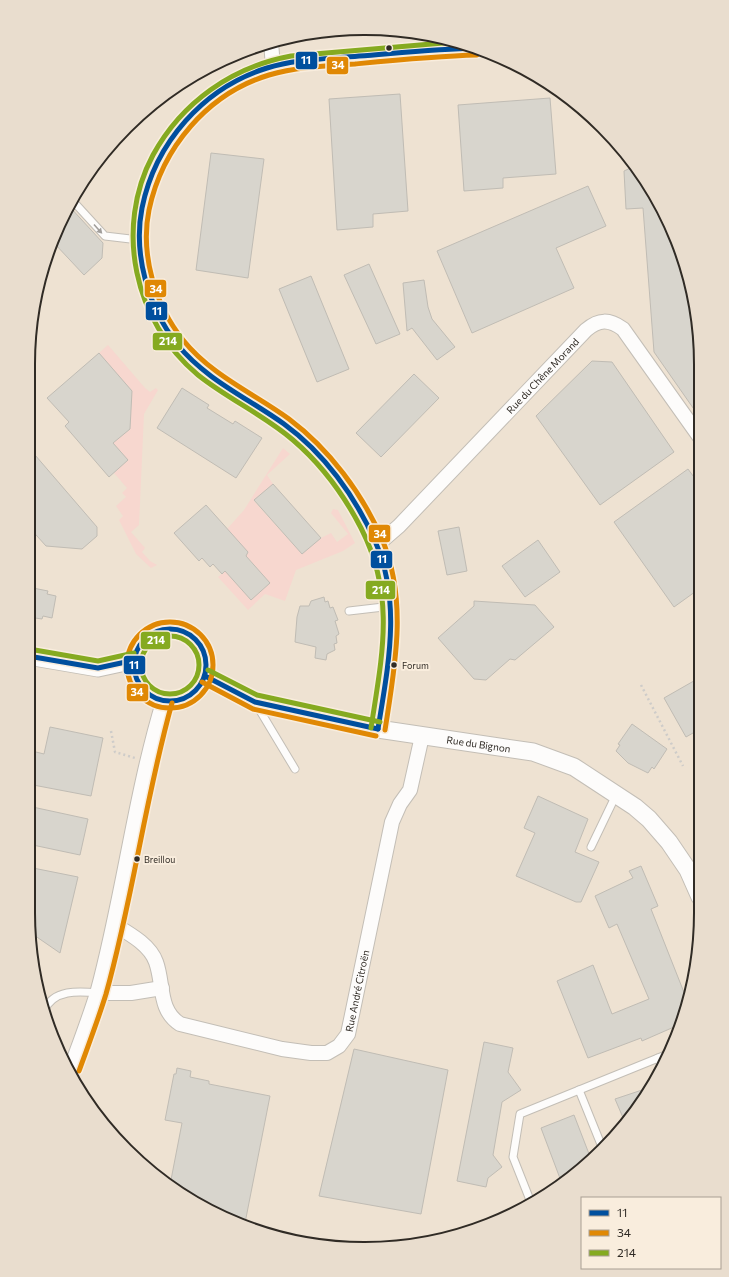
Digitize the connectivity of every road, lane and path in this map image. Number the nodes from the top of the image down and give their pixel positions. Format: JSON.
{"nodes":[{"id":1,"x":272,"y":48,"type":"edge"},
{"id":2,"x":461,"y":49,"type":"edge"},
{"id":3,"x":273,"y":67,"type":"junction"},
{"id":4,"x":76,"y":205,"type":"edge"},
{"id":5,"x":140,"y":240,"type":"junction"},
{"id":6,"x":694,"y":430,"type":"edge"},
{"id":7,"x":377,"y":545,"type":"junction"},
{"id":8,"x":392,"y":606,"type":"junction"},
{"id":9,"x":349,"y":611,"type":"dead end"},
{"id":10,"x":35,"y":657,"type":"edge"},
{"id":11,"x":135,"y":660,"type":"junction"},
{"id":12,"x":205,"y":676,"type":"junction"},
{"id":13,"x":641,"y":685,"type":"dead end"},
{"id":14,"x":165,"y":701,"type":"junction"},
{"id":15,"x":255,"y":702,"type":"junction"},
{"id":16,"x":378,"y":729,"type":"junction"},
{"id":17,"x":111,"y":731,"type":"dead end"},
{"id":18,"x":422,"y":736,"type":"junction"},
{"id":19,"x":148,"y":764,"type":"junction"},
{"id":20,"x":684,"y":766,"type":"dead end"},
{"id":21,"x":295,"y":768,"type":"dead end"},
{"id":22,"x":616,"y":794,"type":"junction"},
{"id":23,"x":591,"y":847,"type":"dead end"},
{"id":24,"x":694,"y":884,"type":"edge"},
{"id":25,"x":115,"y":925,"type":"junction"},
{"id":26,"x":162,"y":988,"type":"junction"},
{"id":27,"x":98,"y":992,"type":"junction"},
{"id":28,"x":48,"y":1004,"type":"edge"},
{"id":29,"x":658,"y":1058,"type":"edge"},
{"id":30,"x":73,"y":1066,"type":"edge"},
{"id":31,"x":579,"y":1090,"type":"junction"},
{"id":32,"x":600,"y":1142,"type":"edge"},
{"id":33,"x":529,"y":1198,"type":"edge"}],
"edges":[{"from":1,"to":3,"type":"street"},
{"from":2,"to":3,"type":"street"},
{"from":3,"to":5,"type":"street"},
{"from":4,"to":5,"type":"lane","one_way":true},
{"from":5,"to":7,"type":"street"},
{"from":6,"to":7,"type":"street","name":"Rue du Chêne Morand"},
{"from":7,"to":8,"type":"street"},
{"from":8,"to":9,"type":"lane"},
{"from":8,"to":16,"type":"street"},
{"from":10,"to":11,"type":"street"},
{"from":11,"to":12,"type":"street"},
{"from":11,"to":14,"type":"street"},
{"from":12,"to":14,"type":"street"},
{"from":12,"to":15,"type":"street","name":"Rue du Bignon"},
{"from":13,"to":20,"type":"path"},
{"from":14,"to":19,"type":"street"},
{"from":15,"to":16,"type":"street","name":"Rue du Bignon"},
{"from":15,"to":21,"type":"lane"},
{"from":16,"to":18,"type":"street","name":"Rue du Bignon"},
{"from":17,"to":19,"type":"path"},
{"from":18,"to":22,"type":"street","name":"Rue du Bignon"},
{"from":18,"to":26,"type":"street","name":"Rue André Citroën"},
{"from":19,"to":25,"type":"street"},
{"from":22,"to":23,"type":"lane"},
{"from":22,"to":24,"type":"street","name":"Rue du Bignon"},
{"from":25,"to":26,"type":"street","name":"Rue André Citroën"},
{"from":25,"to":27,"type":"street"},
{"from":26,"to":27,"type":"street"},
{"from":27,"to":28,"type":"lane"},
{"from":27,"to":30,"type":"street"},
{"from":29,"to":31,"type":"lane"},
{"from":31,"to":32,"type":"lane"},
{"from":31,"to":33,"type":"lane"}]}
